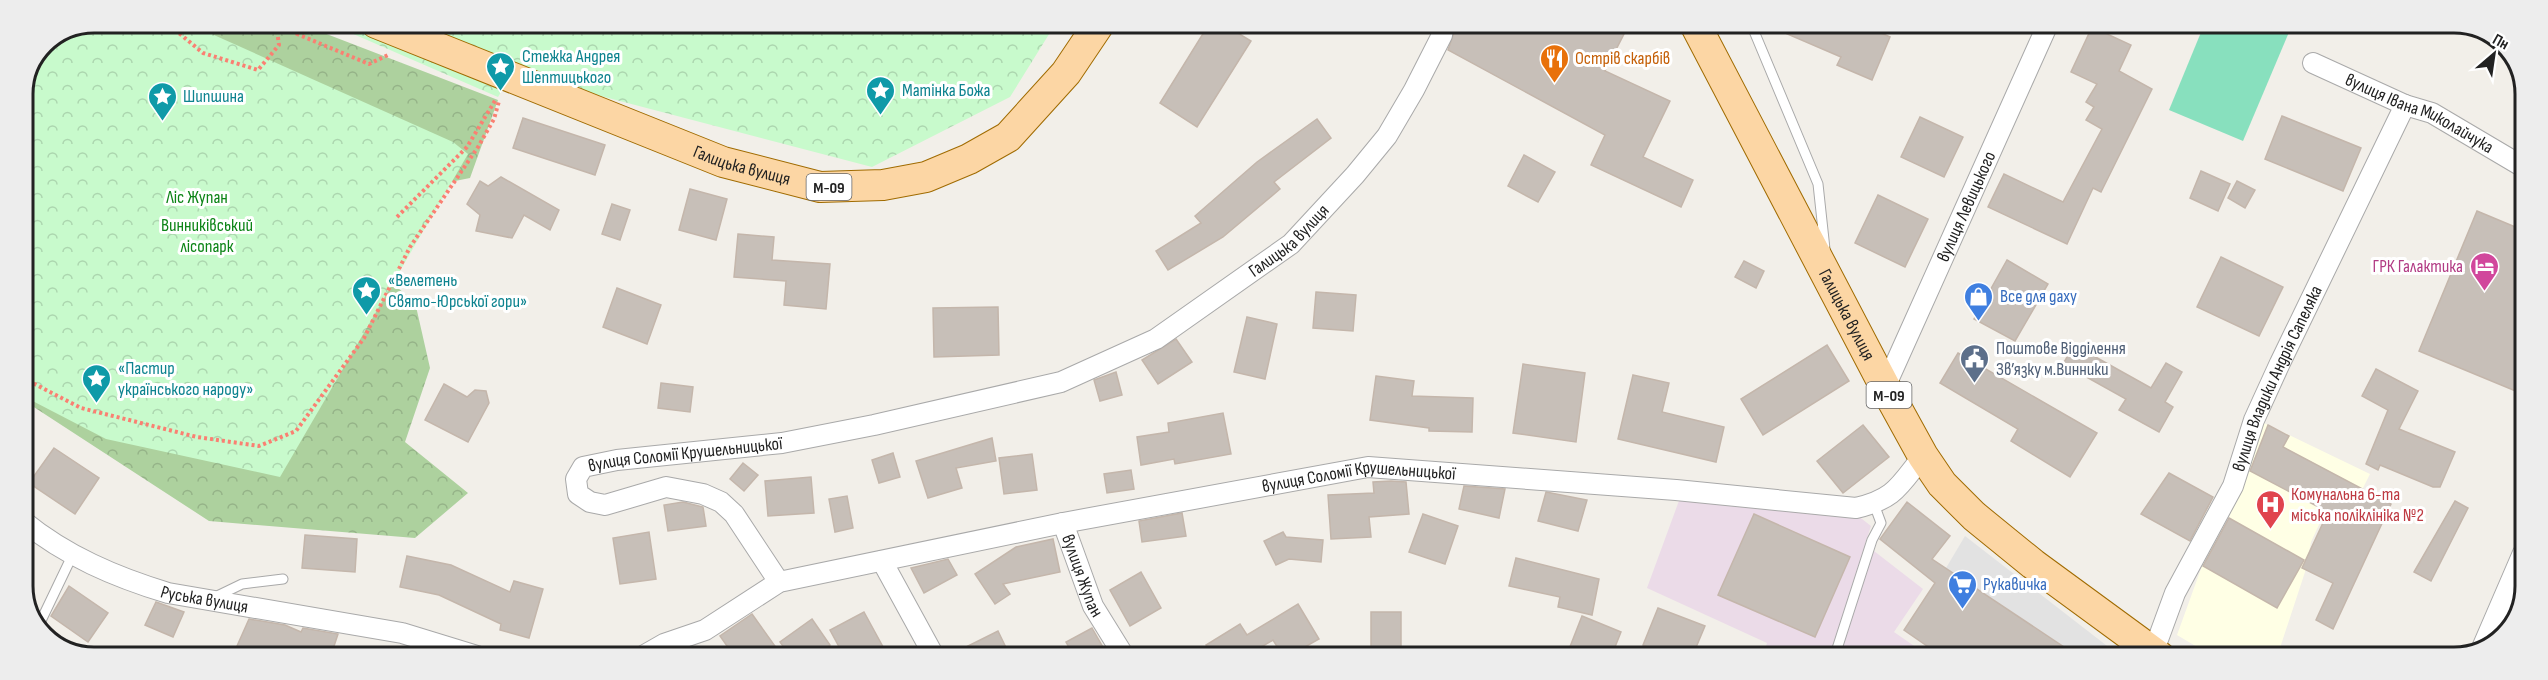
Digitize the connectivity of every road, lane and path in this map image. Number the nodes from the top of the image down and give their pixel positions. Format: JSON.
{"nodes":[{"id":1,"x":179,"y":33,"type":"edge"},
{"id":2,"x":277,"y":33,"type":"edge"},
{"id":3,"x":397,"y":33,"type":"edge"},
{"id":4,"x":1093,"y":33,"type":"edge"},
{"id":5,"x":1442,"y":33,"type":"edge"},
{"id":6,"x":1700,"y":33,"type":"edge"},
{"id":7,"x":1755,"y":33,"type":"edge"},
{"id":8,"x":2044,"y":33,"type":"edge"},
{"id":9,"x":2313,"y":63,"type":"dead end"},
{"id":10,"x":507,"y":85,"type":"junction"},
{"id":11,"x":2405,"y":105,"type":"junction"},
{"id":12,"x":469,"y":144,"type":"junction"},
{"id":13,"x":478,"y":147,"type":"junction"},
{"id":14,"x":2515,"y":162,"type":"edge"},
{"id":15,"x":396,"y":217,"type":"dead end"},
{"id":16,"x":1828,"y":279,"type":"junction"},
{"id":17,"x":1061,"y":382,"type":"joint"},
{"id":18,"x":33,"y":383,"type":"edge"},
{"id":19,"x":1885,"y":387,"type":"junction"},
{"id":20,"x":1923,"y":456,"type":"junction"},
{"id":21,"x":1874,"y":504,"type":"junction"},
{"id":22,"x":1063,"y":523,"type":"junction"},
{"id":23,"x":33,"y":528,"type":"edge"},
{"id":24,"x":72,"y":556,"type":"junction"},
{"id":25,"x":882,"y":561,"type":"junction"},
{"id":26,"x":2515,"y":572,"type":"edge"},
{"id":27,"x":283,"y":579,"type":"dead end"},
{"id":28,"x":779,"y":582,"type":"junction"},
{"id":29,"x":208,"y":600,"type":"junction"},
{"id":30,"x":42,"y":618,"type":"edge"},
{"id":31,"x":705,"y":630,"type":"junction"},
{"id":32,"x":2487,"y":637,"type":"edge"},
{"id":33,"x":448,"y":647,"type":"edge"},
{"id":34,"x":659,"y":647,"type":"edge"},
{"id":35,"x":687,"y":647,"type":"edge"},
{"id":36,"x":929,"y":647,"type":"edge"},
{"id":37,"x":1119,"y":647,"type":"edge"},
{"id":38,"x":1838,"y":647,"type":"edge"},
{"id":39,"x":2146,"y":647,"type":"edge"},
{"id":40,"x":2158,"y":647,"type":"edge"}],
"edges":[{"from":1,"to":2,"type":"path"},
{"from":3,"to":10,"type":"main road","number":"М-09"},
{"from":4,"to":10,"type":"main road","name":"Галицька вулиця","number":"М-09"},
{"from":5,"to":17,"type":"street","name":"Галицька вулиця"},
{"from":6,"to":16,"type":"main road","name":"Галицька вулиця","number":"М-09"},
{"from":7,"to":16,"type":"lane"},
{"from":8,"to":19,"type":"street","name":"вулиця Левицького"},
{"from":9,"to":11,"type":"street","name":"вулиця Івана Миколайчука"},
{"from":10,"to":12,"type":"path"},
{"from":10,"to":13,"type":"path"},
{"from":11,"to":14,"type":"street","name":"вулиця Івана Миколайчука"},
{"from":11,"to":40,"type":"street","name":"вулиця Владики Андрія Сапеляка"},
{"from":12,"to":13,"type":"path"},
{"from":12,"to":15,"type":"path"},
{"from":13,"to":18,"type":"path"},
{"from":16,"to":19,"type":"main road","name":"Галицька вулиця","number":"М-09"},
{"from":17,"to":28,"type":"street","name":"вулиця Соломії Крушельницької"},
{"from":19,"to":20,"type":"main road","name":"Галицька вулиця","number":"М-09"},
{"from":20,"to":21,"type":"street","name":"вулиця Соломії Крушельницької"},
{"from":20,"to":39,"type":"main road","name":"Галицька вулиця","number":"М-09"},
{"from":21,"to":22,"type":"street","name":"вулиця Соломії Крушельницької"},
{"from":21,"to":38,"type":"lane"},
{"from":22,"to":25,"type":"street","name":"вулиця Соломії Крушельницької"},
{"from":22,"to":37,"type":"street","name":"вулиця Жупан"},
{"from":23,"to":24,"type":"street","name":"Руська вулиця"},
{"from":24,"to":29,"type":"street","name":"Руська вулиця"},
{"from":24,"to":30,"type":"lane"},
{"from":25,"to":28,"type":"street","name":"вулиця Соломії Крушельницької"},
{"from":25,"to":36,"type":"street"},
{"from":26,"to":32,"type":"street"},
{"from":27,"to":29,"type":"lane"},
{"from":28,"to":31,"type":"street","name":"вулиця Соломії Крушельницької"},
{"from":29,"to":33,"type":"street","name":"Руська вулиця"},
{"from":31,"to":34,"type":"street","name":"вулиця Соломії Крушельницької"},
{"from":31,"to":35,"type":"street"}]}
